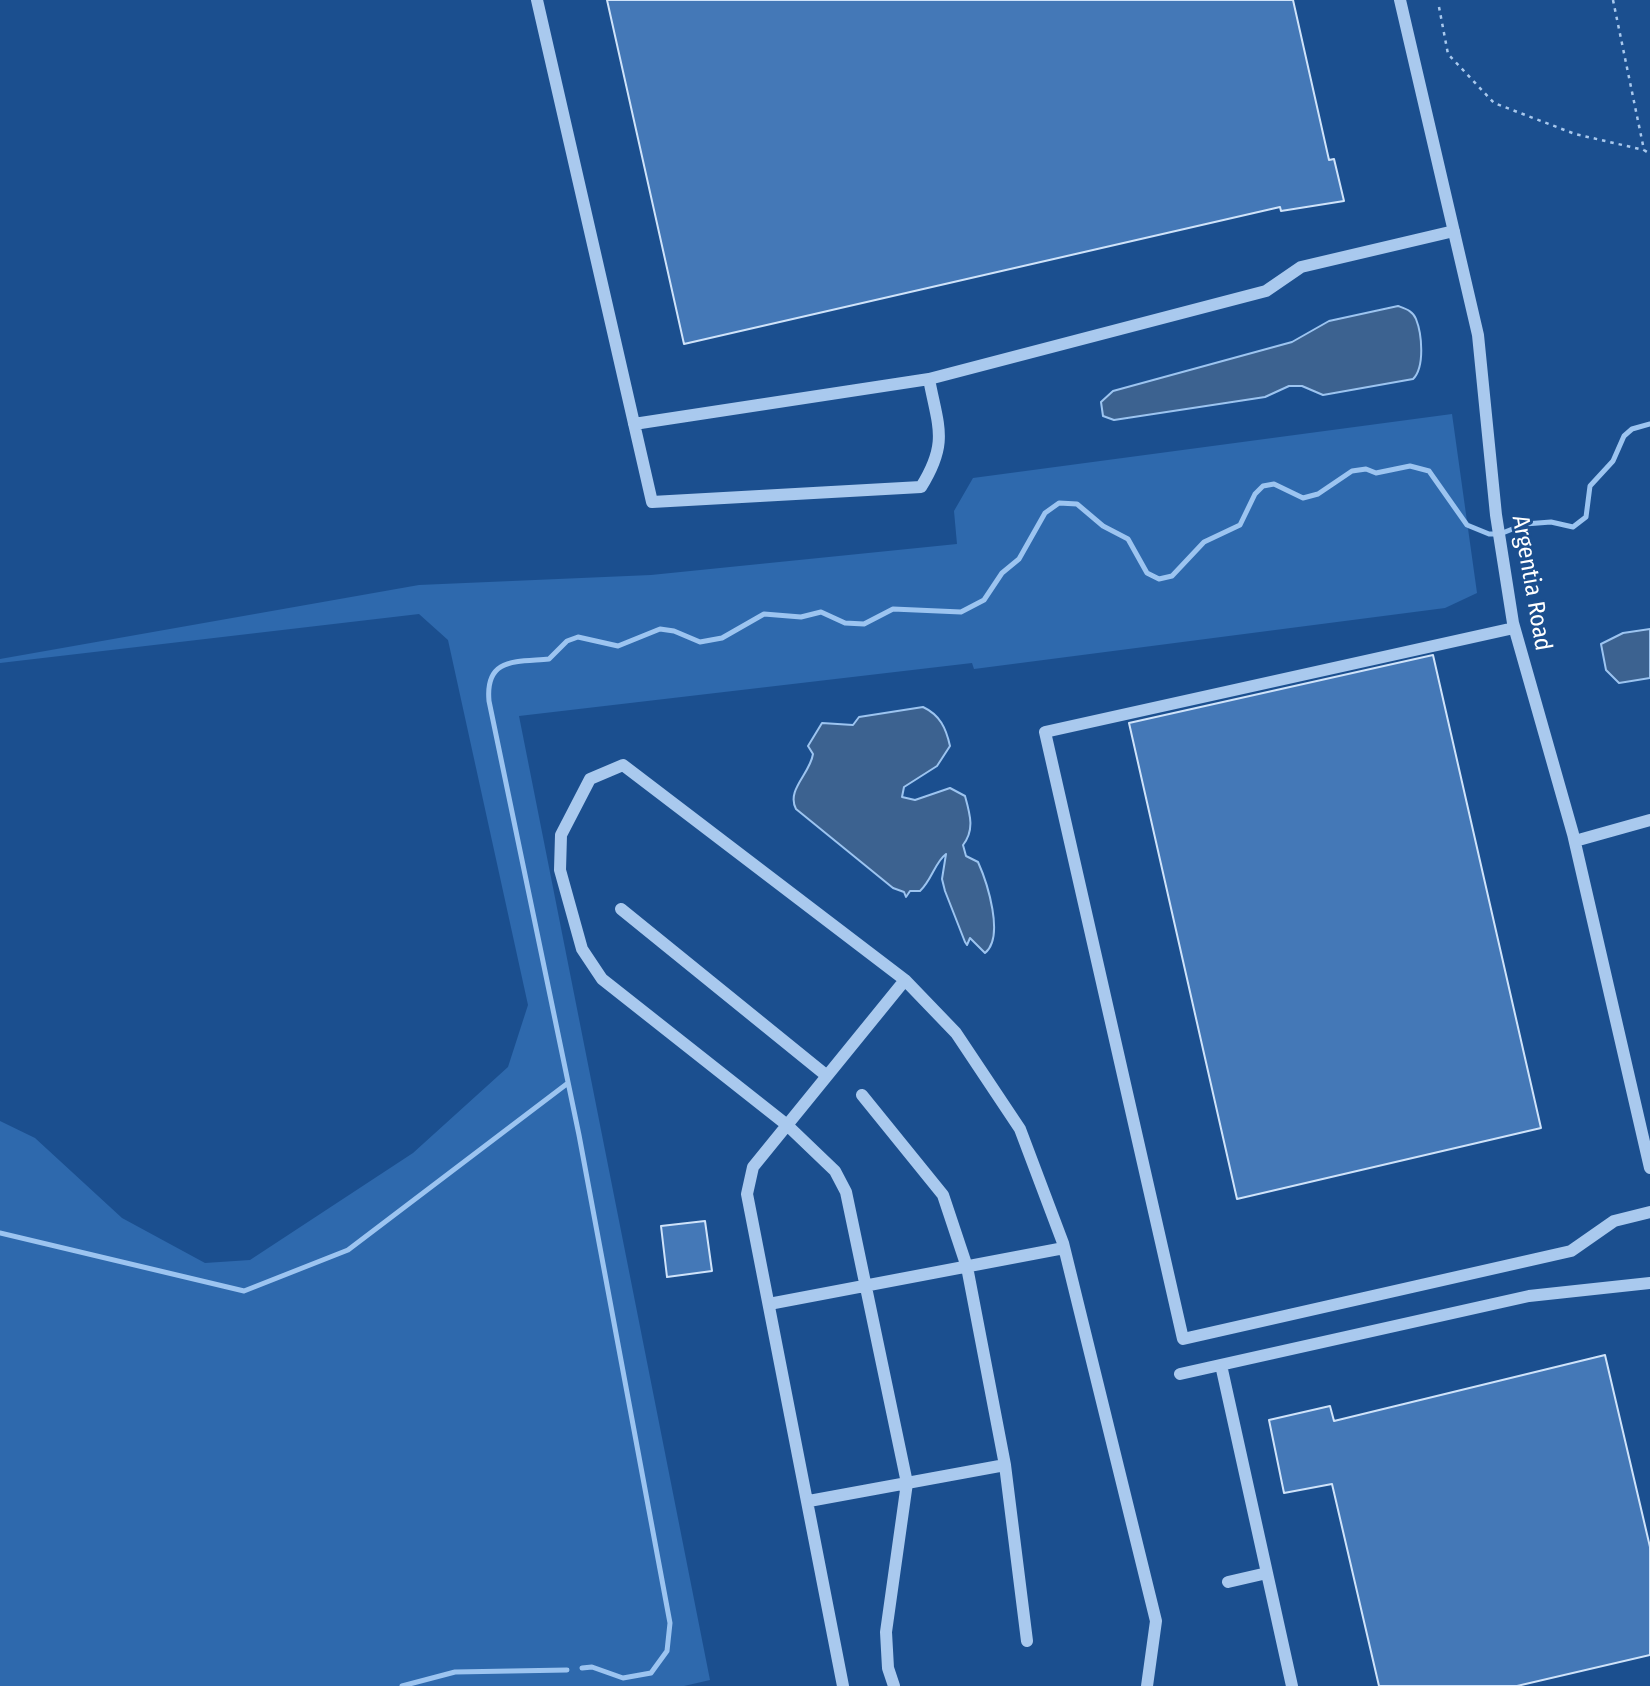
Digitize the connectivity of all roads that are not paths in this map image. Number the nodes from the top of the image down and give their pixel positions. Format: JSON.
{"nodes":[{"id":1,"x":537,"y":0,"type":"edge"},
{"id":2,"x":1400,"y":0,"type":"edge"},
{"id":3,"x":1454,"y":231,"type":"junction"},
{"id":4,"x":929,"y":379,"type":"junction"},
{"id":5,"x":634,"y":424,"type":"junction"},
{"id":6,"x":1514,"y":628,"type":"junction"},
{"id":7,"x":1649,"y":821,"type":"edge"},
{"id":8,"x":1575,"y":841,"type":"junction"},
{"id":9,"x":621,"y":909,"type":"dead end"},
{"id":10,"x":905,"y":980,"type":"junction"},
{"id":11,"x":827,"y":1076,"type":"junction"},
{"id":12,"x":862,"y":1095,"type":"dead end"},
{"id":13,"x":787,"y":1125,"type":"junction"},
{"id":14,"x":1650,"y":1168,"type":"edge"},
{"id":15,"x":1650,"y":1212,"type":"edge"},
{"id":16,"x":1064,"y":1248,"type":"junction"},
{"id":17,"x":967,"y":1267,"type":"junction"},
{"id":18,"x":1650,"y":1283,"type":"edge"},
{"id":19,"x":866,"y":1286,"type":"junction"},
{"id":20,"x":769,"y":1304,"type":"junction"},
{"id":21,"x":1221,"y":1365,"type":"junction"},
{"id":22,"x":1180,"y":1374,"type":"dead end"},
{"id":23,"x":1005,"y":1465,"type":"junction"},
{"id":24,"x":907,"y":1483,"type":"junction"},
{"id":25,"x":809,"y":1501,"type":"junction"},
{"id":26,"x":1267,"y":1573,"type":"junction"},
{"id":27,"x":1228,"y":1582,"type":"dead end"},
{"id":28,"x":1027,"y":1642,"type":"dead end"},
{"id":29,"x":1151,"y":1684,"type":"edge"},
{"id":30,"x":843,"y":1686,"type":"edge"},
{"id":31,"x":894,"y":1686,"type":"edge"},
{"id":32,"x":1292,"y":1686,"type":"edge"}],
"edges":[{"from":1,"to":5,"type":"street"},
{"from":2,"to":3,"type":"street","name":"Argentia Road"},
{"from":3,"to":4,"type":"street"},
{"from":3,"to":6,"type":"street","name":"Argentia Road"},
{"from":4,"to":5,"type":"street"},
{"from":4,"to":5,"type":"street"},
{"from":6,"to":8,"type":"street","name":"Argentia Road"},
{"from":6,"to":15,"type":"street"},
{"from":7,"to":8,"type":"street"},
{"from":8,"to":14,"type":"street","name":"Argentia Road"},
{"from":9,"to":11,"type":"street"},
{"from":10,"to":11,"type":"street"},
{"from":10,"to":13,"type":"street"},
{"from":10,"to":16,"type":"street"},
{"from":11,"to":13,"type":"street"},
{"from":12,"to":17,"type":"street"},
{"from":13,"to":19,"type":"street"},
{"from":13,"to":20,"type":"street"},
{"from":16,"to":17,"type":"street"},
{"from":16,"to":29,"type":"street"},
{"from":17,"to":19,"type":"street"},
{"from":17,"to":23,"type":"street"},
{"from":18,"to":21,"type":"street"},
{"from":19,"to":20,"type":"street"},
{"from":19,"to":24,"type":"street"},
{"from":20,"to":25,"type":"street"},
{"from":21,"to":22,"type":"street"},
{"from":21,"to":26,"type":"street"},
{"from":23,"to":24,"type":"street"},
{"from":23,"to":28,"type":"street"},
{"from":24,"to":25,"type":"street"},
{"from":24,"to":31,"type":"street"},
{"from":25,"to":30,"type":"street"},
{"from":26,"to":27,"type":"street"},
{"from":26,"to":32,"type":"street"}]}
